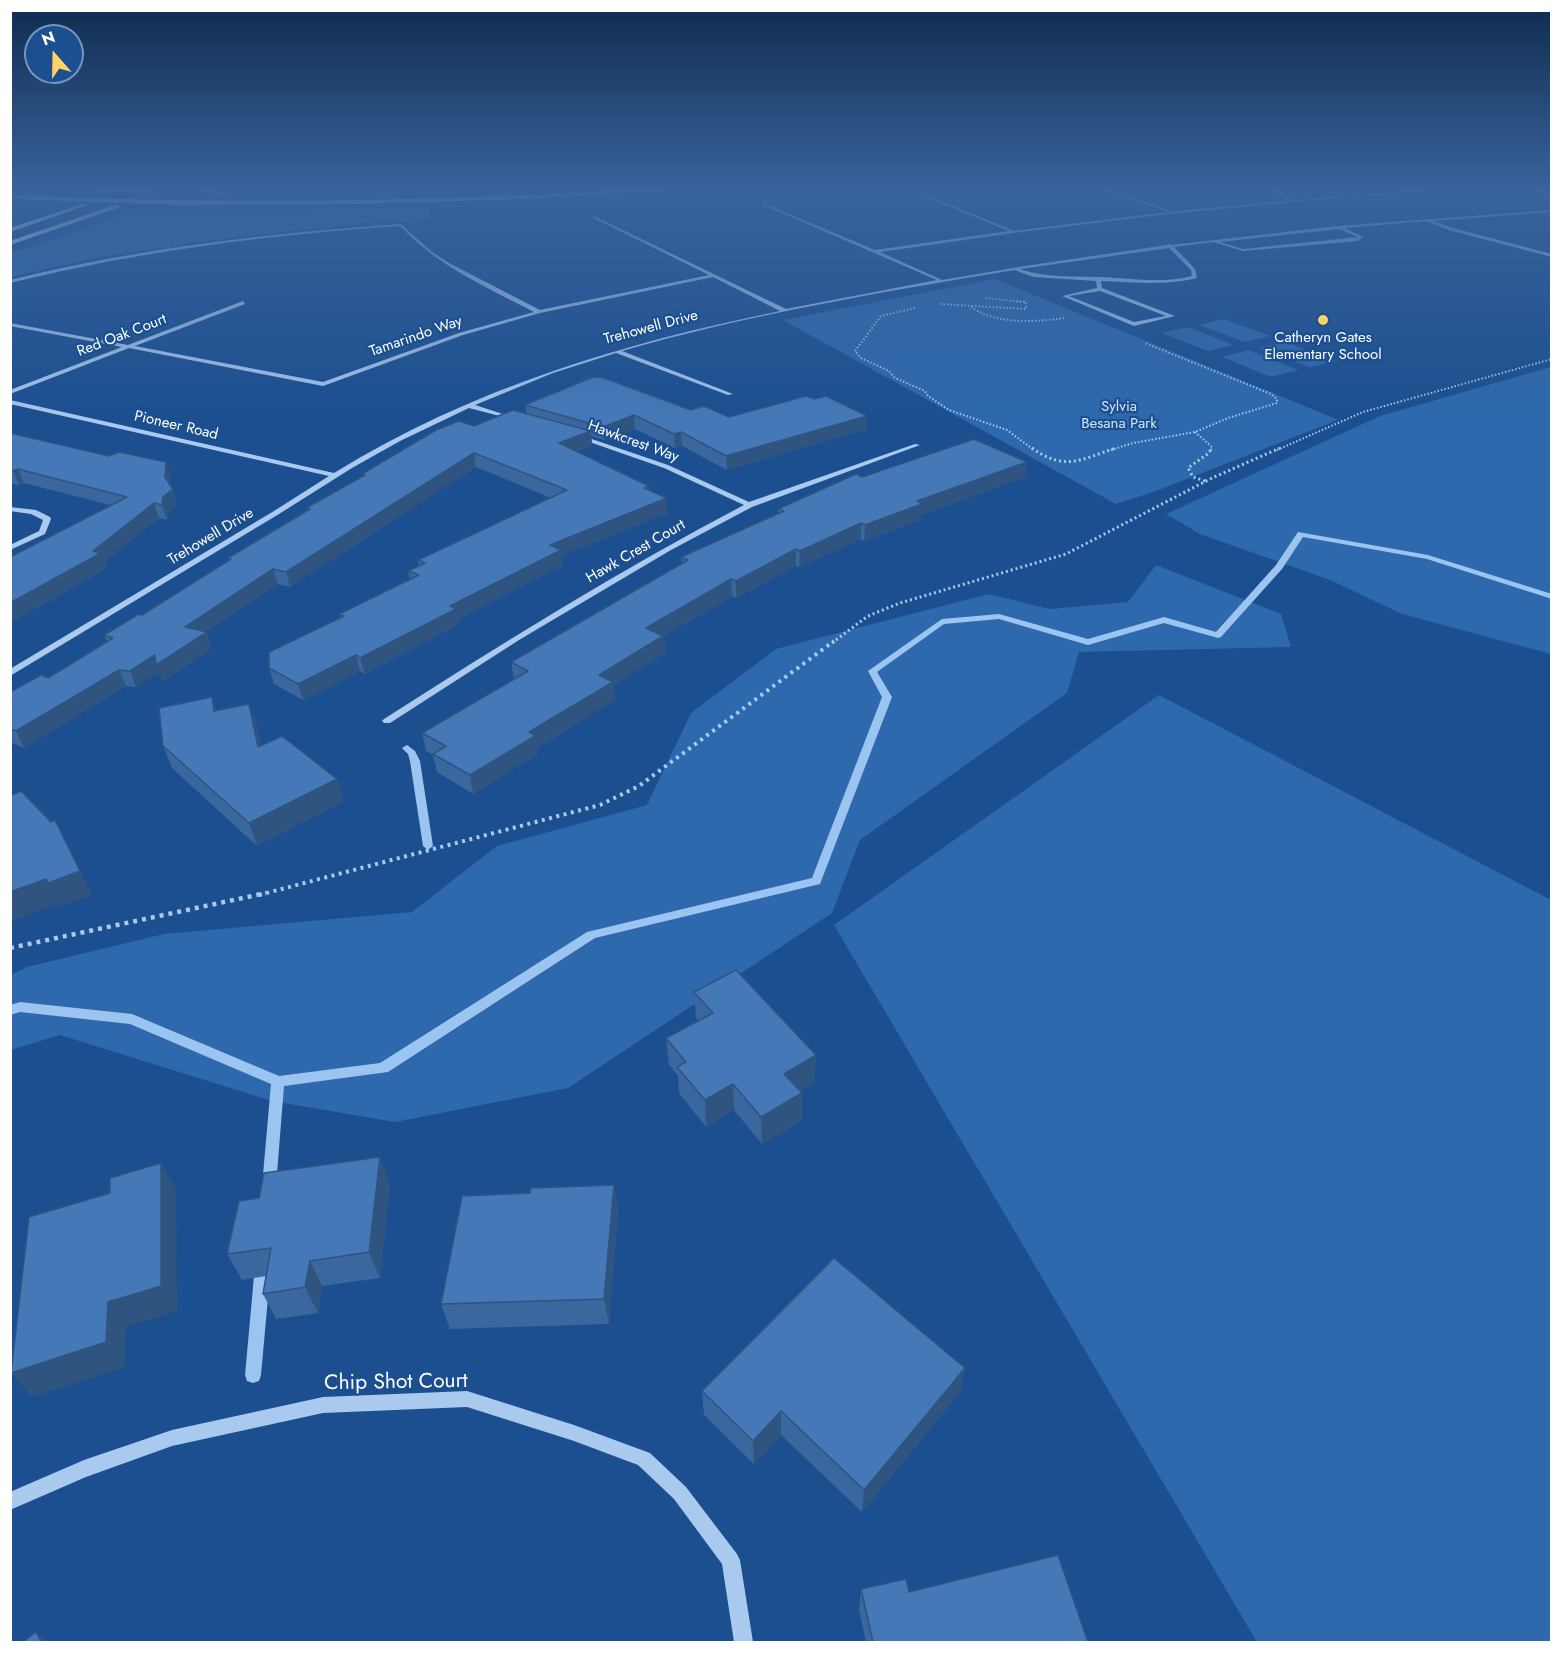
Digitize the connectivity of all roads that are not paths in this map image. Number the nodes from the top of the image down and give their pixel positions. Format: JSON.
{"nodes":[{"id":1,"x":83,"y":265,"type":"edge"},
{"id":2,"x":451,"y":265,"type":"edge"},
{"id":3,"x":690,"y":265,"type":"edge"},
{"id":4,"x":905,"y":265,"type":"edge"},
{"id":5,"x":1032,"y":265,"type":"edge"},
{"id":6,"x":1188,"y":265,"type":"edge"},
{"id":7,"x":1012,"y":268,"type":"junction"},
{"id":8,"x":712,"y":276,"type":"junction"},
{"id":9,"x":1098,"y":278,"type":"junction"},
{"id":10,"x":941,"y":280,"type":"junction"},
{"id":11,"x":10,"y":282,"type":"edge"},
{"id":12,"x":1100,"y":288,"type":"junction"},
{"id":13,"x":243,"y":303,"type":"dead end"},
{"id":14,"x":786,"y":311,"type":"junction"},
{"id":15,"x":539,"y":312,"type":"junction"},
{"id":16,"x":10,"y":324,"type":"edge"},
{"id":17,"x":129,"y":346,"type":"junction"},
{"id":18,"x":616,"y":351,"type":"junction"},
{"id":19,"x":10,"y":392,"type":"edge"},
{"id":20,"x":730,"y":394,"type":"dead end"},
{"id":21,"x":10,"y":402,"type":"edge"},
{"id":22,"x":470,"y":406,"type":"junction"},
{"id":23,"x":521,"y":421,"type":"edge"},
{"id":24,"x":574,"y":436,"type":"edge"},
{"id":25,"x":917,"y":445,"type":"dead end"},
{"id":26,"x":335,"y":475,"type":"junction"},
{"id":27,"x":749,"y":505,"type":"junction"},
{"id":28,"x":10,"y":509,"type":"edge"},
{"id":29,"x":10,"y":548,"type":"edge"},
{"id":30,"x":10,"y":673,"type":"edge"},
{"id":31,"x":387,"y":721,"type":"dead end"},
{"id":32,"x":10,"y":1501,"type":"edge"},
{"id":33,"x":744,"y":1642,"type":"edge"}],
"edges":[{"from":1,"to":11,"type":"street"},
{"from":2,"to":15,"type":"street"},
{"from":3,"to":8,"type":"street"},
{"from":4,"to":10,"type":"street"},
{"from":5,"to":7,"type":"street","name":"Trehowell Drive"},
{"from":6,"to":9,"type":"street"},
{"from":7,"to":9,"type":"street"},
{"from":7,"to":10,"type":"street","name":"Trehowell Drive"},
{"from":8,"to":14,"type":"street"},
{"from":8,"to":15,"type":"street","name":"Tamarindo Way"},
{"from":9,"to":12,"type":"street"},
{"from":10,"to":14,"type":"street","name":"Trehowell Drive"},
{"from":12,"to":12,"type":"street"},
{"from":13,"to":17,"type":"street","name":"Red Oak Court"},
{"from":14,"to":18,"type":"street","name":"Trehowell Drive"},
{"from":15,"to":17,"type":"street","name":"Tamarindo Way"},
{"from":16,"to":17,"type":"street","name":"Tamarindo Way"},
{"from":17,"to":19,"type":"street","name":"Red Oak Court"},
{"from":18,"to":20,"type":"street"},
{"from":18,"to":22,"type":"street","name":"Trehowell Drive"},
{"from":21,"to":26,"type":"street","name":"Pioneer Road"},
{"from":22,"to":23,"type":"street"},
{"from":22,"to":26,"type":"street","name":"Trehowell Drive"},
{"from":24,"to":27,"type":"street","name":"Hawkcrest Way"},
{"from":25,"to":27,"type":"street","name":"Hawk Crest Court"},
{"from":26,"to":30,"type":"street","name":"Trehowell Drive"},
{"from":27,"to":31,"type":"street","name":"Hawk Crest Court"},
{"from":28,"to":29,"type":"street"},
{"from":32,"to":33,"type":"street","name":"Chip Shot Court"}]}
